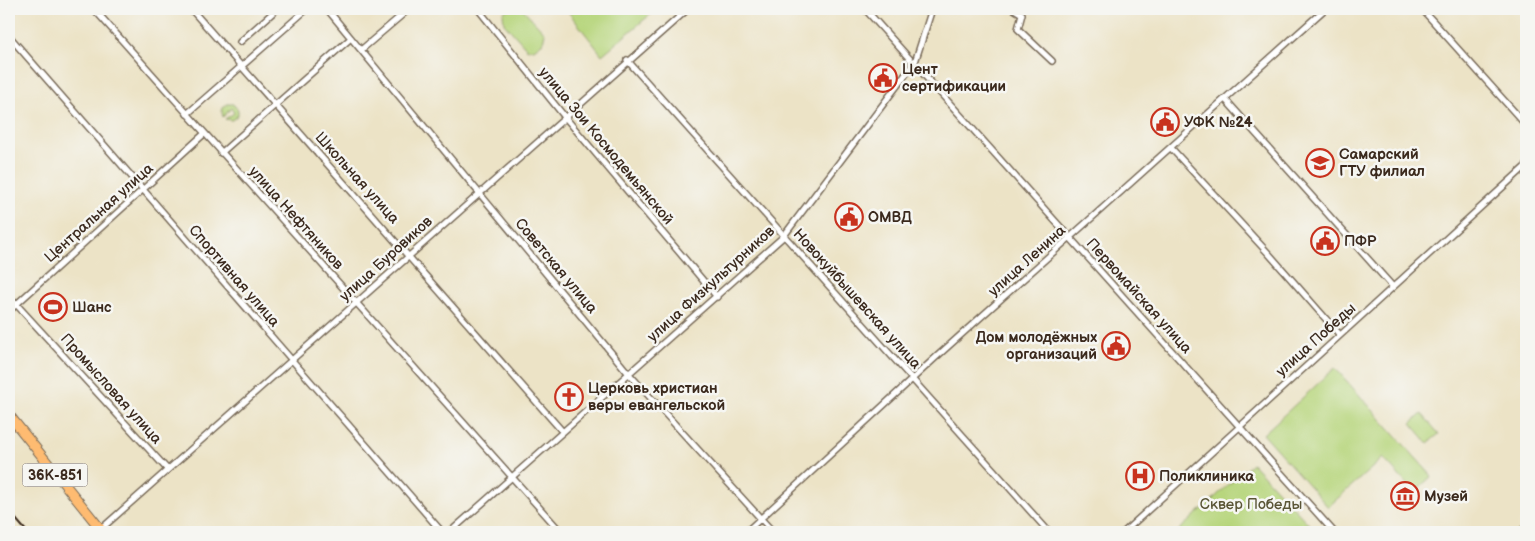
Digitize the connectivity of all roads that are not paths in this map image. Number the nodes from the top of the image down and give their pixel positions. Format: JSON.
{"nodes":[{"id":1,"x":13,"y":9,"type":"edge"},
{"id":2,"x":94,"y":9,"type":"edge"},
{"id":3,"x":191,"y":9,"type":"edge"},
{"id":4,"x":277,"y":9,"type":"edge"},
{"id":5,"x":307,"y":9,"type":"edge"},
{"id":6,"x":327,"y":9,"type":"edge"},
{"id":7,"x":409,"y":9,"type":"edge"},
{"id":8,"x":478,"y":9,"type":"edge"},
{"id":9,"x":688,"y":9,"type":"edge"},
{"id":10,"x":865,"y":9,"type":"edge"},
{"id":11,"x":932,"y":9,"type":"edge"},
{"id":12,"x":1014,"y":9,"type":"edge"},
{"id":13,"x":1325,"y":9,"type":"edge"},
{"id":14,"x":1422,"y":9,"type":"edge"},
{"id":15,"x":9,"y":13,"type":"edge"},
{"id":16,"x":9,"y":36,"type":"edge"},
{"id":17,"x":351,"y":38,"type":"junction"},
{"id":18,"x":240,"y":42,"type":"dead end"},
{"id":19,"x":361,"y":50,"type":"junction"},
{"id":20,"x":627,"y":60,"type":"junction"},
{"id":21,"x":1052,"y":61,"type":"dead end"},
{"id":22,"x":915,"y":62,"type":"junction"},
{"id":23,"x":240,"y":67,"type":"junction"},
{"id":24,"x":1225,"y":99,"type":"junction"},
{"id":25,"x":275,"y":105,"type":"junction"},
{"id":26,"x":187,"y":114,"type":"junction"},
{"id":27,"x":564,"y":116,"type":"junction"},
{"id":28,"x":1526,"y":126,"type":"edge"},
{"id":29,"x":204,"y":134,"type":"junction"},
{"id":30,"x":1171,"y":148,"type":"junction"},
{"id":31,"x":221,"y":153,"type":"junction"},
{"id":32,"x":1526,"y":166,"type":"edge"},
{"id":33,"x":143,"y":191,"type":"junction"},
{"id":34,"x":479,"y":193,"type":"junction"},
{"id":35,"x":783,"y":237,"type":"junction"},
{"id":36,"x":1070,"y":239,"type":"junction"},
{"id":37,"x":409,"y":255,"type":"junction"},
{"id":38,"x":1393,"y":287,"type":"junction"},
{"id":39,"x":717,"y":297,"type":"junction"},
{"id":40,"x":16,"y":304,"type":"junction"},
{"id":41,"x":355,"y":304,"type":"junction"},
{"id":42,"x":9,"y":311,"type":"edge"},
{"id":43,"x":1340,"y":335,"type":"junction"},
{"id":44,"x":292,"y":360,"type":"junction"},
{"id":45,"x":629,"y":374,"type":"junction"},
{"id":46,"x":913,"y":379,"type":"junction"},
{"id":47,"x":9,"y":416,"type":"edge"},
{"id":48,"x":1239,"y":426,"type":"junction"},
{"id":49,"x":562,"y":432,"type":"junction"},
{"id":50,"x":167,"y":469,"type":"junction"},
{"id":51,"x":512,"y":477,"type":"junction"},
{"id":52,"x":761,"y":519,"type":"junction"},
{"id":53,"x":1526,"y":527,"type":"edge"},
{"id":54,"x":102,"y":531,"type":"edge"},
{"id":55,"x":442,"y":532,"type":"edge"},
{"id":56,"x":450,"y":532,"type":"edge"},
{"id":57,"x":561,"y":532,"type":"edge"},
{"id":58,"x":746,"y":532,"type":"edge"},
{"id":59,"x":773,"y":532,"type":"edge"},
{"id":60,"x":1049,"y":532,"type":"edge"},
{"id":61,"x":1124,"y":532,"type":"edge"},
{"id":62,"x":1334,"y":532,"type":"edge"},
{"id":63,"x":1520,"y":532,"type":"edge"}],
"edges":[{"from":1,"to":15,"type":"street"},
{"from":2,"to":26,"type":"street","name":"улица Нефтяников"},
{"from":3,"to":23,"type":"street","name":"Школьная улица"},
{"from":4,"to":18,"type":"street"},
{"from":5,"to":23,"type":"street"},
{"from":6,"to":17,"type":"street","name":"Советская улица"},
{"from":7,"to":19,"type":"street"},
{"from":8,"to":27,"type":"street","name":"улица Зои Космодемьянской"},
{"from":9,"to":20,"type":"street","name":"улица Буровиков"},
{"from":10,"to":22,"type":"street","name":"Первомайская улица"},
{"from":11,"to":22,"type":"street","name":"улица Физкультурников"},
{"from":12,"to":21,"type":"street"},
{"from":13,"to":24,"type":"street","name":"улица Ленина"},
{"from":14,"to":28,"type":"street"},
{"from":16,"to":33,"type":"street","name":"Спортивная улица"},
{"from":17,"to":19,"type":"street","name":"Советская улица"},
{"from":17,"to":25,"type":"street"},
{"from":19,"to":34,"type":"street","name":"Советская улица"},
{"from":20,"to":27,"type":"street","name":"улица Буровиков"},
{"from":20,"to":35,"type":"street","name":"Новокуйбышевская улица"},
{"from":22,"to":35,"type":"street","name":"улица Физкультурников"},
{"from":22,"to":36,"type":"street","name":"Первомайская улица"},
{"from":23,"to":25,"type":"street","name":"Школьная улица"},
{"from":23,"to":26,"type":"street"},
{"from":24,"to":30,"type":"street","name":"улица Ленина"},
{"from":24,"to":38,"type":"street"},
{"from":25,"to":31,"type":"street"},
{"from":25,"to":37,"type":"street","name":"Школьная улица"},
{"from":26,"to":29,"type":"street","name":"улица Нефтяников"},
{"from":27,"to":34,"type":"street","name":"улица Буровиков"},
{"from":27,"to":39,"type":"street","name":"улица Зои Космодемьянской"},
{"from":29,"to":31,"type":"street","name":"улица Нефтяников"},
{"from":29,"to":33,"type":"street","name":"Центральная улица"},
{"from":30,"to":36,"type":"street","name":"улица Ленина"},
{"from":30,"to":43,"type":"street"},
{"from":31,"to":41,"type":"street","name":"улица Нефтяников"},
{"from":32,"to":38,"type":"street","name":"улица Победы"},
{"from":33,"to":40,"type":"street","name":"Центральная улица"},
{"from":33,"to":44,"type":"street","name":"Спортивная улица"},
{"from":34,"to":37,"type":"street","name":"улица Буровиков"},
{"from":34,"to":45,"type":"street","name":"Советская улица"},
{"from":35,"to":39,"type":"street","name":"улица Физкультурников"},
{"from":35,"to":46,"type":"street","name":"Новокуйбышевская улица"},
{"from":36,"to":46,"type":"street","name":"улица Ленина"},
{"from":36,"to":48,"type":"street","name":"Первомайская улица"},
{"from":37,"to":41,"type":"street","name":"улица Буровиков"},
{"from":37,"to":49,"type":"street","name":"Школьная улица"},
{"from":38,"to":43,"type":"street","name":"улица Победы"},
{"from":39,"to":45,"type":"street","name":"улица Физкультурников"},
{"from":40,"to":42,"type":"street","name":"Центральная улица"},
{"from":40,"to":50,"type":"street","name":"Промысловая улица"},
{"from":41,"to":44,"type":"street","name":"улица Буровиков"},
{"from":41,"to":51,"type":"street","name":"улица Нефтяников"},
{"from":43,"to":48,"type":"street","name":"улица Победы"},
{"from":44,"to":50,"type":"street","name":"улица Буровиков"},
{"from":44,"to":55,"type":"street","name":"Спортивная улица"},
{"from":45,"to":49,"type":"street","name":"улица Физкультурников"},
{"from":45,"to":52,"type":"street","name":"Советская улица"},
{"from":46,"to":52,"type":"street","name":"улица Ленина"},
{"from":46,"to":60,"type":"street","name":"Новокуйбышевская улица"},
{"from":47,"to":54,"type":"main road","number":"36К-851"},
{"from":48,"to":61,"type":"street","name":"улица Победы"},
{"from":48,"to":62,"type":"street","name":"Первомайская улица"},
{"from":49,"to":51,"type":"street","name":"улица Физкультурников"},
{"from":50,"to":54,"type":"street","name":"улица Буровиков"},
{"from":51,"to":56,"type":"street","name":"улица Физкультурников"},
{"from":51,"to":57,"type":"street","name":"улица Нефтяников"},
{"from":52,"to":58,"type":"street","name":"улица Ленина"},
{"from":52,"to":59,"type":"street","name":"Советская улица"},
{"from":53,"to":63,"type":"street"}]}
